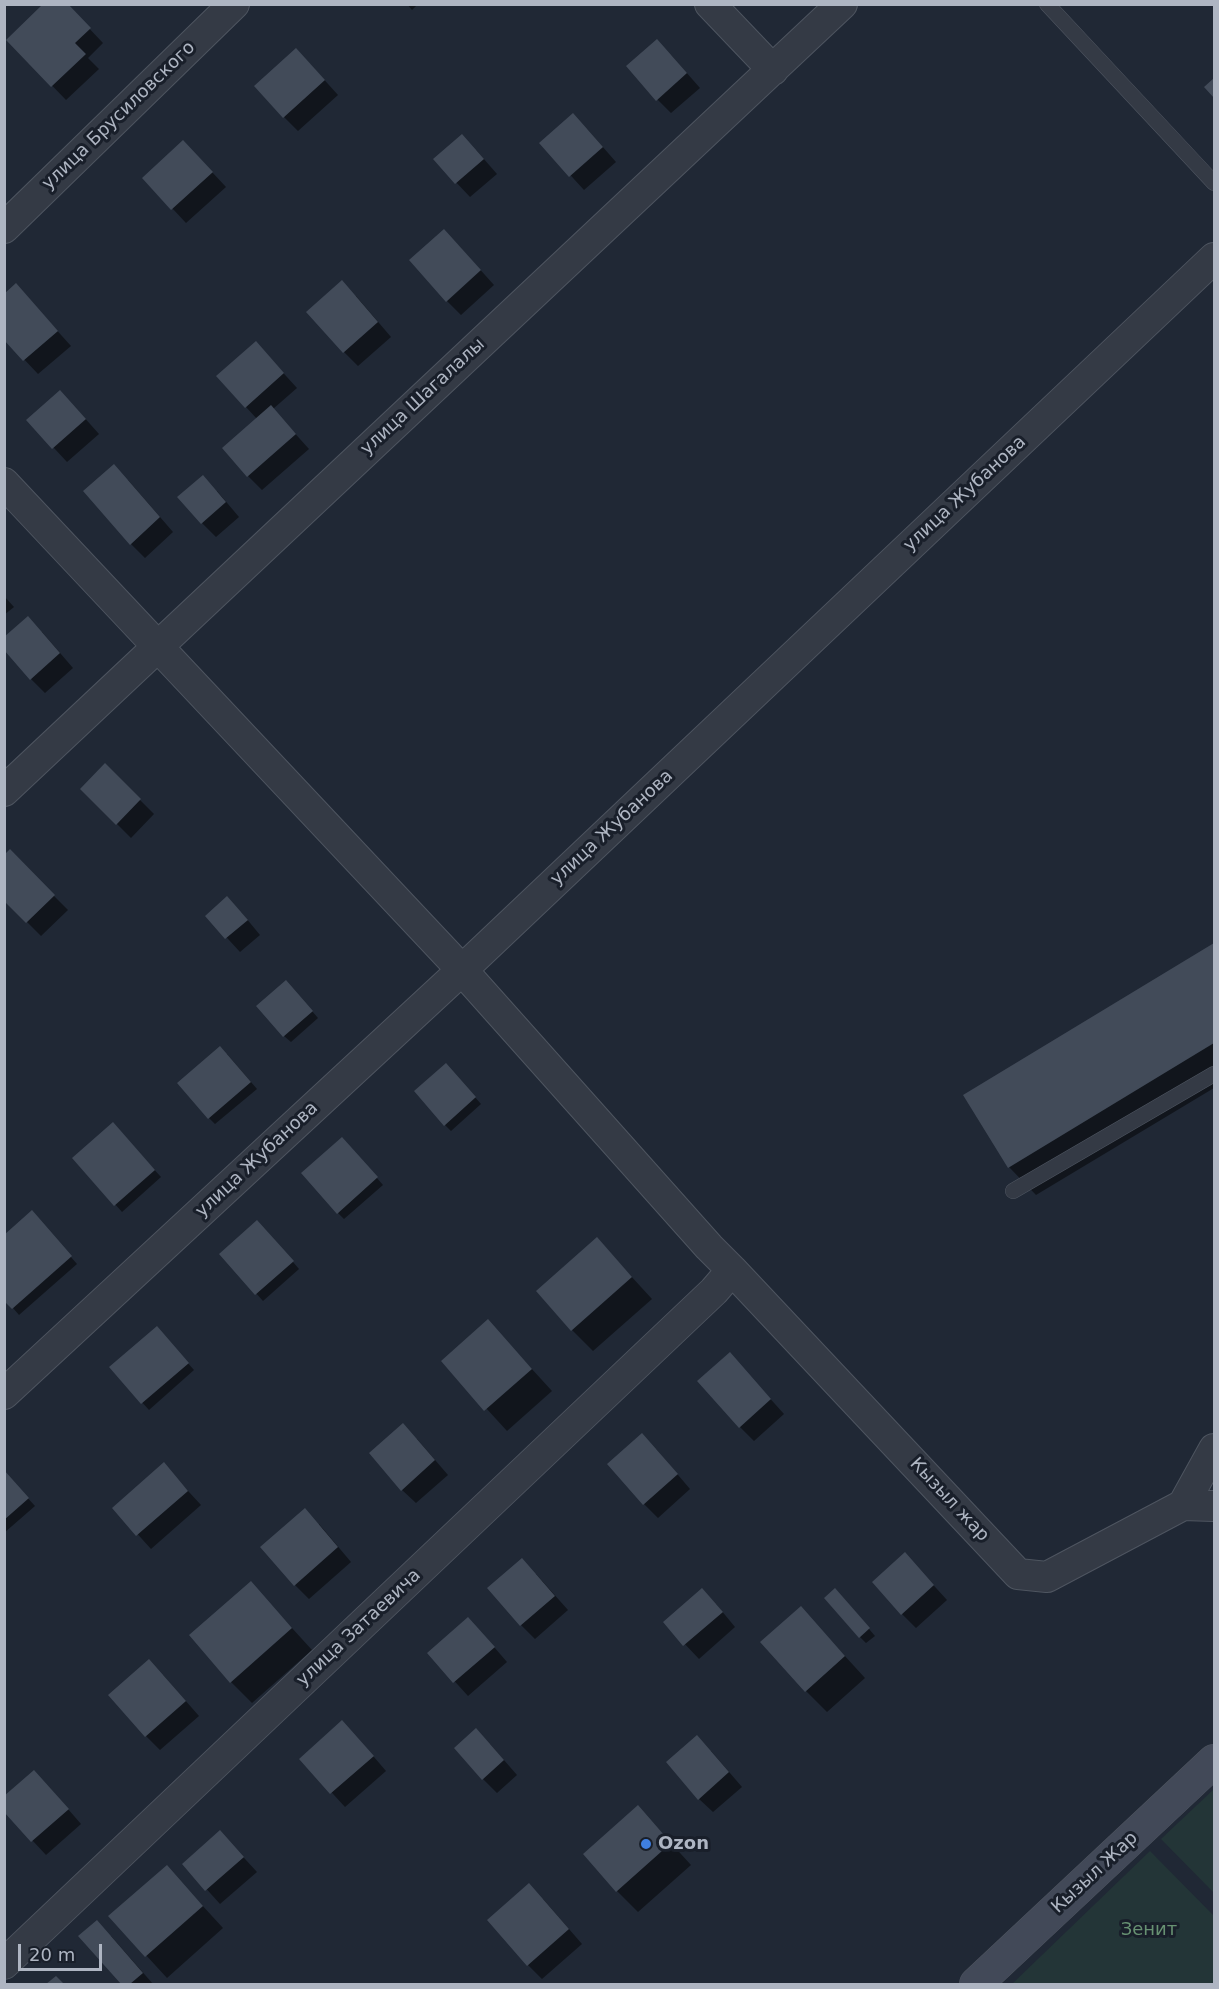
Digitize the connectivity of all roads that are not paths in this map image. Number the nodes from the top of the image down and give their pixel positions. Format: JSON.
{"nodes":[{"id":1,"x":234,"y":4,"type":"edge"},
{"id":2,"x":710,"y":4,"type":"edge"},
{"id":3,"x":842,"y":4,"type":"edge"},
{"id":4,"x":1047,"y":4,"type":"edge"},
{"id":5,"x":773,"y":70,"type":"junction"},
{"id":6,"x":1215,"y":183,"type":"edge"},
{"id":7,"x":4,"y":228,"type":"edge"},
{"id":8,"x":1215,"y":258,"type":"edge"},
{"id":9,"x":4,"y":483,"type":"edge"},
{"id":10,"x":158,"y":646,"type":"junction"},
{"id":11,"x":4,"y":791,"type":"edge"},
{"id":12,"x":462,"y":970,"type":"junction"},
{"id":13,"x":1215,"y":1074,"type":"edge"},
{"id":14,"x":1013,"y":1191,"type":"dead end"},
{"id":15,"x":723,"y":1281,"type":"junction"},
{"id":16,"x":4,"y":1394,"type":"edge"},
{"id":17,"x":1215,"y":1449,"type":"edge"},
{"id":18,"x":1183,"y":1505,"type":"junction"},
{"id":19,"x":1215,"y":1506,"type":"edge"},
{"id":20,"x":1215,"y":1761,"type":"edge"},
{"id":21,"x":4,"y":1964,"type":"edge"},
{"id":22,"x":976,"y":1984,"type":"edge"}],
"edges":[{"from":1,"to":7,"type":"street","name":"улица Брусиловского"},
{"from":2,"to":5,"type":"street"},
{"from":3,"to":5,"type":"street","name":"улица Шагалалы"},
{"from":4,"to":6,"type":"lane"},
{"from":5,"to":10,"type":"street","name":"улица Шагалалы"},
{"from":8,"to":12,"type":"street","name":"улица Жубанова"},
{"from":9,"to":10,"type":"street","name":"Кызыл жар"},
{"from":10,"to":11,"type":"street","name":"улица Шагалалы"},
{"from":10,"to":12,"type":"street","name":"Кызыл жар"},
{"from":12,"to":15,"type":"street","name":"Кызыл жар"},
{"from":12,"to":16,"type":"street","name":"улица Жубанова"},
{"from":13,"to":14,"type":"lane"},
{"from":15,"to":18,"type":"street","name":"Кызыл жар"},
{"from":15,"to":21,"type":"street","name":"улица Затаевича"},
{"from":17,"to":18,"type":"street"},
{"from":18,"to":19,"type":"street","name":"Кызыл жар"},
{"from":20,"to":22,"type":"main road","name":"Кызыл Жар"}]}
